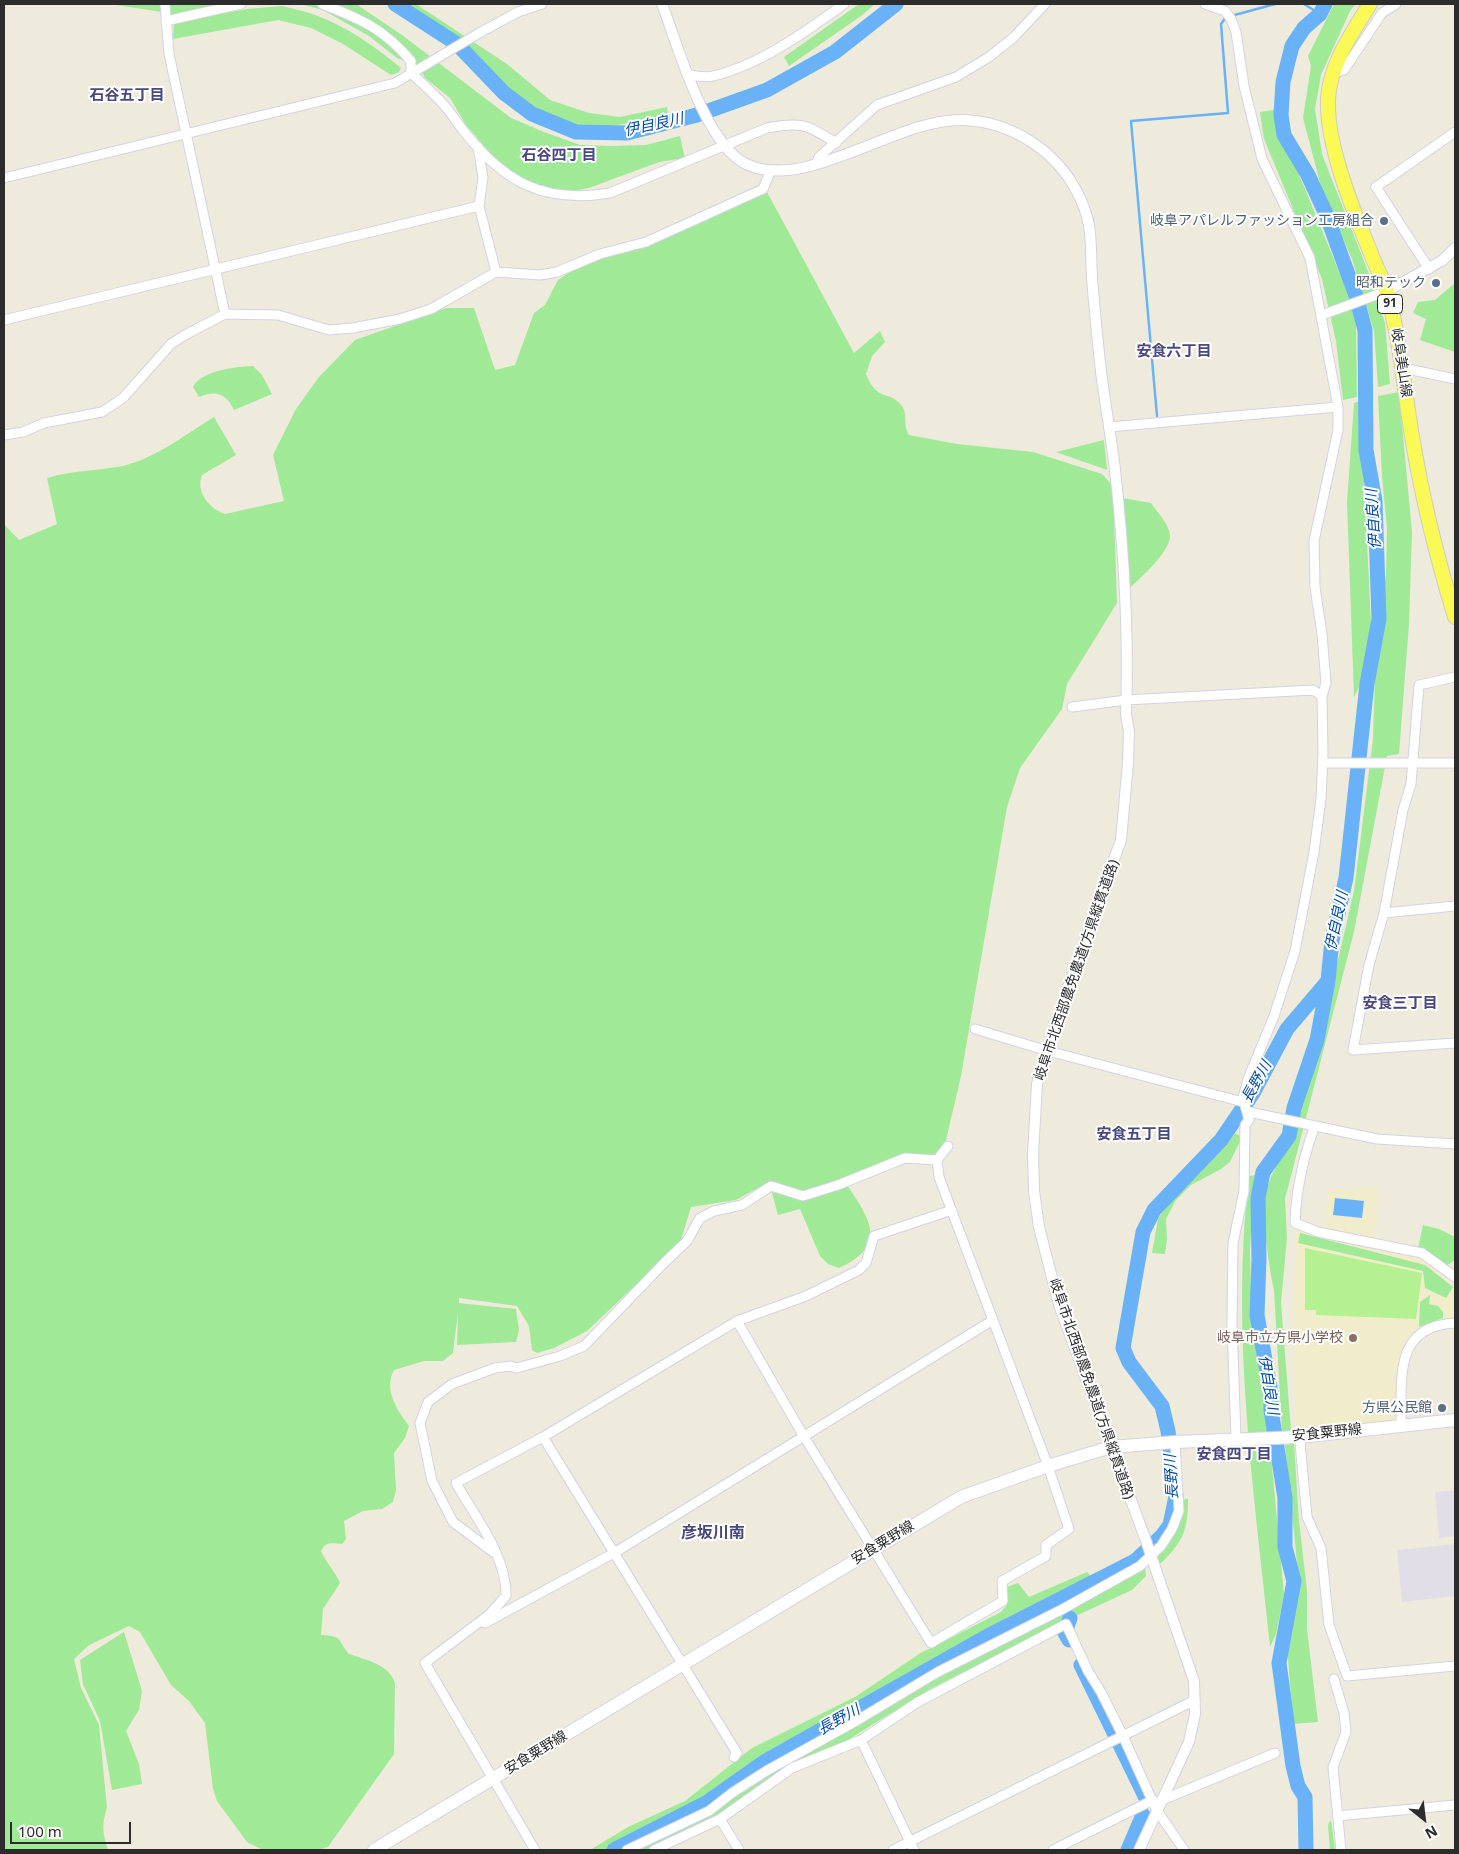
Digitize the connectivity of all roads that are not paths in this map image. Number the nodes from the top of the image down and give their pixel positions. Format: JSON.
{"nodes":[{"id":1,"x":241,"y":4,"type":"edge"},
{"id":2,"x":322,"y":4,"type":"edge"},
{"id":3,"x":542,"y":4,"type":"edge"},
{"id":4,"x":662,"y":4,"type":"edge"},
{"id":5,"x":844,"y":4,"type":"edge"},
{"id":6,"x":1045,"y":4,"type":"edge"},
{"id":7,"x":1205,"y":4,"type":"edge"},
{"id":8,"x":1370,"y":4,"type":"edge"},
{"id":9,"x":1396,"y":4,"type":"edge"},
{"id":10,"x":517,"y":8,"type":"edge"},
{"id":11,"x":166,"y":12,"type":"edge"},
{"id":12,"x":415,"y":71,"type":"junction"},
{"id":13,"x":1333,"y":73,"type":"junction"},
{"id":14,"x":691,"y":79,"type":"junction"},
{"id":15,"x":1455,"y":132,"type":"edge"},
{"id":16,"x":186,"y":133,"type":"junction"},
{"id":17,"x":836,"y":143,"type":"junction"},
{"id":18,"x":723,"y":146,"type":"junction"},
{"id":19,"x":478,"y":147,"type":"junction"},
{"id":20,"x":816,"y":164,"type":"junction"},
{"id":21,"x":770,"y":170,"type":"junction"},
{"id":22,"x":4,"y":178,"type":"edge"},
{"id":23,"x":478,"y":206,"type":"junction"},
{"id":24,"x":1455,"y":248,"type":"edge"},
{"id":25,"x":1429,"y":268,"type":"junction"},
{"id":26,"x":216,"y":270,"type":"junction"},
{"id":27,"x":496,"y":272,"type":"junction"},
{"id":28,"x":1387,"y":291,"type":"junction"},
{"id":29,"x":225,"y":314,"type":"junction"},
{"id":30,"x":1324,"y":314,"type":"junction"},
{"id":31,"x":4,"y":320,"type":"edge"},
{"id":32,"x":1402,"y":368,"type":"junction"},
{"id":33,"x":1455,"y":379,"type":"edge"},
{"id":34,"x":1338,"y":407,"type":"junction"},
{"id":35,"x":1109,"y":429,"type":"junction"},
{"id":36,"x":4,"y":435,"type":"edge"},
{"id":37,"x":1455,"y":617,"type":"edge"},
{"id":38,"x":1455,"y":677,"type":"edge"},
{"id":39,"x":1322,"y":696,"type":"junction"},
{"id":40,"x":1126,"y":700,"type":"junction"},
{"id":41,"x":1072,"y":707,"type":"dead end"},
{"id":42,"x":1413,"y":762,"type":"junction"},
{"id":43,"x":1323,"y":763,"type":"junction"},
{"id":44,"x":1455,"y":763,"type":"edge"},
{"id":45,"x":1455,"y":906,"type":"edge"},
{"id":46,"x":1384,"y":913,"type":"junction"},
{"id":47,"x":975,"y":1028,"type":"dead end"},
{"id":48,"x":1455,"y":1044,"type":"edge"},
{"id":49,"x":1048,"y":1050,"type":"junction"},
{"id":50,"x":1243,"y":1102,"type":"junction"},
{"id":51,"x":1252,"y":1114,"type":"junction"},
{"id":52,"x":1313,"y":1127,"type":"junction"},
{"id":53,"x":1455,"y":1144,"type":"edge"},
{"id":54,"x":948,"y":1146,"type":"dead end"},
{"id":55,"x":937,"y":1160,"type":"junction"},
{"id":56,"x":952,"y":1210,"type":"junction"},
{"id":57,"x":1455,"y":1277,"type":"edge"},
{"id":58,"x":993,"y":1320,"type":"junction"},
{"id":59,"x":737,"y":1321,"type":"junction"},
{"id":60,"x":1455,"y":1323,"type":"edge"},
{"id":61,"x":1455,"y":1420,"type":"edge"},
{"id":62,"x":1401,"y":1424,"type":"junction"},
{"id":63,"x":803,"y":1434,"type":"junction"},
{"id":64,"x":543,"y":1437,"type":"junction"},
{"id":65,"x":1240,"y":1439,"type":"junction"},
{"id":66,"x":1300,"y":1440,"type":"junction"},
{"id":67,"x":1170,"y":1442,"type":"junction"},
{"id":68,"x":1111,"y":1447,"type":"junction"},
{"id":69,"x":1048,"y":1466,"type":"junction"},
{"id":70,"x":874,"y":1548,"type":"junction"},
{"id":71,"x":614,"y":1552,"type":"junction"},
{"id":72,"x":497,"y":1555,"type":"junction"},
{"id":73,"x":1151,"y":1555,"type":"junction"},
{"id":74,"x":447,"y":1644,"type":"junction"},
{"id":75,"x":684,"y":1664,"type":"junction"},
{"id":76,"x":1455,"y":1666,"type":"edge"},
{"id":77,"x":1334,"y":1679,"type":"dead end"},
{"id":78,"x":1195,"y":1700,"type":"junction"},
{"id":79,"x":1120,"y":1738,"type":"junction"},
{"id":80,"x":861,"y":1740,"type":"junction"},
{"id":81,"x":1275,"y":1753,"type":"dead end"},
{"id":82,"x":734,"y":1757,"type":"dead end"},
{"id":83,"x":492,"y":1780,"type":"junction"},
{"id":84,"x":1156,"y":1803,"type":"junction"},
{"id":85,"x":1455,"y":1805,"type":"edge"},
{"id":86,"x":1337,"y":1816,"type":"junction"},
{"id":87,"x":720,"y":1819,"type":"junction"},
{"id":88,"x":909,"y":1841,"type":"junction"},
{"id":89,"x":374,"y":1850,"type":"edge"},
{"id":90,"x":536,"y":1850,"type":"edge"},
{"id":91,"x":627,"y":1850,"type":"edge"},
{"id":92,"x":654,"y":1850,"type":"edge"},
{"id":93,"x":739,"y":1850,"type":"edge"},
{"id":94,"x":893,"y":1850,"type":"edge"},
{"id":95,"x":914,"y":1850,"type":"edge"},
{"id":96,"x":1053,"y":1850,"type":"edge"},
{"id":97,"x":1138,"y":1850,"type":"edge"},
{"id":98,"x":1184,"y":1850,"type":"edge"},
{"id":99,"x":1341,"y":1850,"type":"edge"}],
"edges":[{"from":1,"to":11,"type":"street"},
{"from":2,"to":12,"type":"street"},
{"from":3,"to":10,"type":"street"},
{"from":4,"to":14,"type":"street"},
{"from":5,"to":14,"type":"street"},
{"from":6,"to":17,"type":"street"},
{"from":7,"to":30,"type":"street"},
{"from":8,"to":13,"type":"main road","name":"岐阜美山線","number":"91"},
{"from":9,"to":13,"type":"street"},
{"from":10,"to":12,"type":"street"},
{"from":11,"to":16,"type":"street"},
{"from":12,"to":16,"type":"street"},
{"from":12,"to":19,"type":"street"},
{"from":13,"to":28,"type":"main road","name":"岐阜美山線","number":"91"},
{"from":14,"to":18,"type":"street"},
{"from":15,"to":25,"type":"street"},
{"from":16,"to":22,"type":"street"},
{"from":16,"to":26,"type":"street"},
{"from":17,"to":18,"type":"street"},
{"from":17,"to":20,"type":"street"},
{"from":18,"to":19,"type":"street"},
{"from":18,"to":21,"type":"street"},
{"from":19,"to":23,"type":"street"},
{"from":20,"to":21,"type":"street"},
{"from":20,"to":35,"type":"street"},
{"from":21,"to":27,"type":"street"},
{"from":23,"to":26,"type":"street"},
{"from":23,"to":27,"type":"street"},
{"from":24,"to":25,"type":"street"},
{"from":25,"to":28,"type":"street"},
{"from":26,"to":29,"type":"street"},
{"from":26,"to":31,"type":"street"},
{"from":27,"to":29,"type":"street"},
{"from":28,"to":30,"type":"street"},
{"from":28,"to":32,"type":"main road","name":"岐阜美山線","number":"91"},
{"from":29,"to":36,"type":"street"},
{"from":30,"to":34,"type":"street"},
{"from":32,"to":33,"type":"street"},
{"from":32,"to":37,"type":"main road","name":"岐阜美山線","number":"91"},
{"from":34,"to":35,"type":"street"},
{"from":34,"to":39,"type":"street"},
{"from":35,"to":40,"type":"street"},
{"from":38,"to":42,"type":"street"},
{"from":39,"to":40,"type":"street"},
{"from":39,"to":43,"type":"street"},
{"from":40,"to":41,"type":"street"},
{"from":40,"to":49,"type":"street","name":"岐阜市北西部農免農道(方県縦貫道路)"},
{"from":42,"to":43,"type":"street"},
{"from":42,"to":44,"type":"street"},
{"from":42,"to":46,"type":"street"},
{"from":43,"to":50,"type":"street"},
{"from":45,"to":46,"type":"street"},
{"from":46,"to":48,"type":"street"},
{"from":47,"to":49,"type":"street"},
{"from":49,"to":50,"type":"street"},
{"from":49,"to":68,"type":"street","name":"岐阜市北西部農免農道(方県縦貫道路)"},
{"from":50,"to":51,"type":"street"},
{"from":51,"to":52,"type":"street"},
{"from":51,"to":65,"type":"street"},
{"from":52,"to":53,"type":"street"},
{"from":52,"to":57,"type":"street"},
{"from":54,"to":55,"type":"street"},
{"from":55,"to":56,"type":"street"},
{"from":55,"to":72,"type":"street"},
{"from":56,"to":58,"type":"street"},
{"from":56,"to":59,"type":"street"},
{"from":58,"to":63,"type":"street"},
{"from":58,"to":69,"type":"street"},
{"from":59,"to":63,"type":"street"},
{"from":59,"to":64,"type":"street"},
{"from":60,"to":62,"type":"street"},
{"from":61,"to":62,"type":"main road","name":"安食粟野線"},
{"from":62,"to":66,"type":"main road","name":"安食粟野線"},
{"from":63,"to":70,"type":"street"},
{"from":63,"to":71,"type":"street"},
{"from":64,"to":71,"type":"street"},
{"from":64,"to":72,"type":"street"},
{"from":65,"to":66,"type":"main road","name":"安食粟野線"},
{"from":65,"to":67,"type":"main road","name":"安食粟野線"},
{"from":66,"to":76,"type":"street"},
{"from":67,"to":68,"type":"main road","name":"安食粟野線"},
{"from":67,"to":73,"type":"street"},
{"from":68,"to":69,"type":"main road","name":"安食粟野線"},
{"from":68,"to":73,"type":"street","name":"岐阜市北西部農免農道(方県縦貫道路)"},
{"from":69,"to":70,"type":"main road","name":"安食粟野線"},
{"from":69,"to":70,"type":"street"},
{"from":70,"to":75,"type":"main road","name":"安食粟野線"},
{"from":71,"to":74,"type":"street"},
{"from":71,"to":75,"type":"street"},
{"from":72,"to":74,"type":"street"},
{"from":73,"to":78,"type":"street"},
{"from":73,"to":91,"type":"street"},
{"from":74,"to":83,"type":"street"},
{"from":75,"to":82,"type":"street"},
{"from":75,"to":83,"type":"main road","name":"安食粟野線"},
{"from":77,"to":86,"type":"street"},
{"from":78,"to":79,"type":"street"},
{"from":78,"to":84,"type":"street"},
{"from":79,"to":80,"type":"street"},
{"from":79,"to":84,"type":"street"},
{"from":79,"to":88,"type":"street"},
{"from":80,"to":87,"type":"street"},
{"from":80,"to":88,"type":"street"},
{"from":81,"to":84,"type":"street"},
{"from":83,"to":89,"type":"main road","name":"安食粟野線"},
{"from":83,"to":90,"type":"street"},
{"from":84,"to":96,"type":"street"},
{"from":84,"to":97,"type":"street"},
{"from":84,"to":98,"type":"street"},
{"from":85,"to":86,"type":"street"},
{"from":86,"to":99,"type":"street"},
{"from":87,"to":92,"type":"street"},
{"from":87,"to":93,"type":"street"},
{"from":88,"to":94,"type":"street"},
{"from":88,"to":95,"type":"street"}]}
